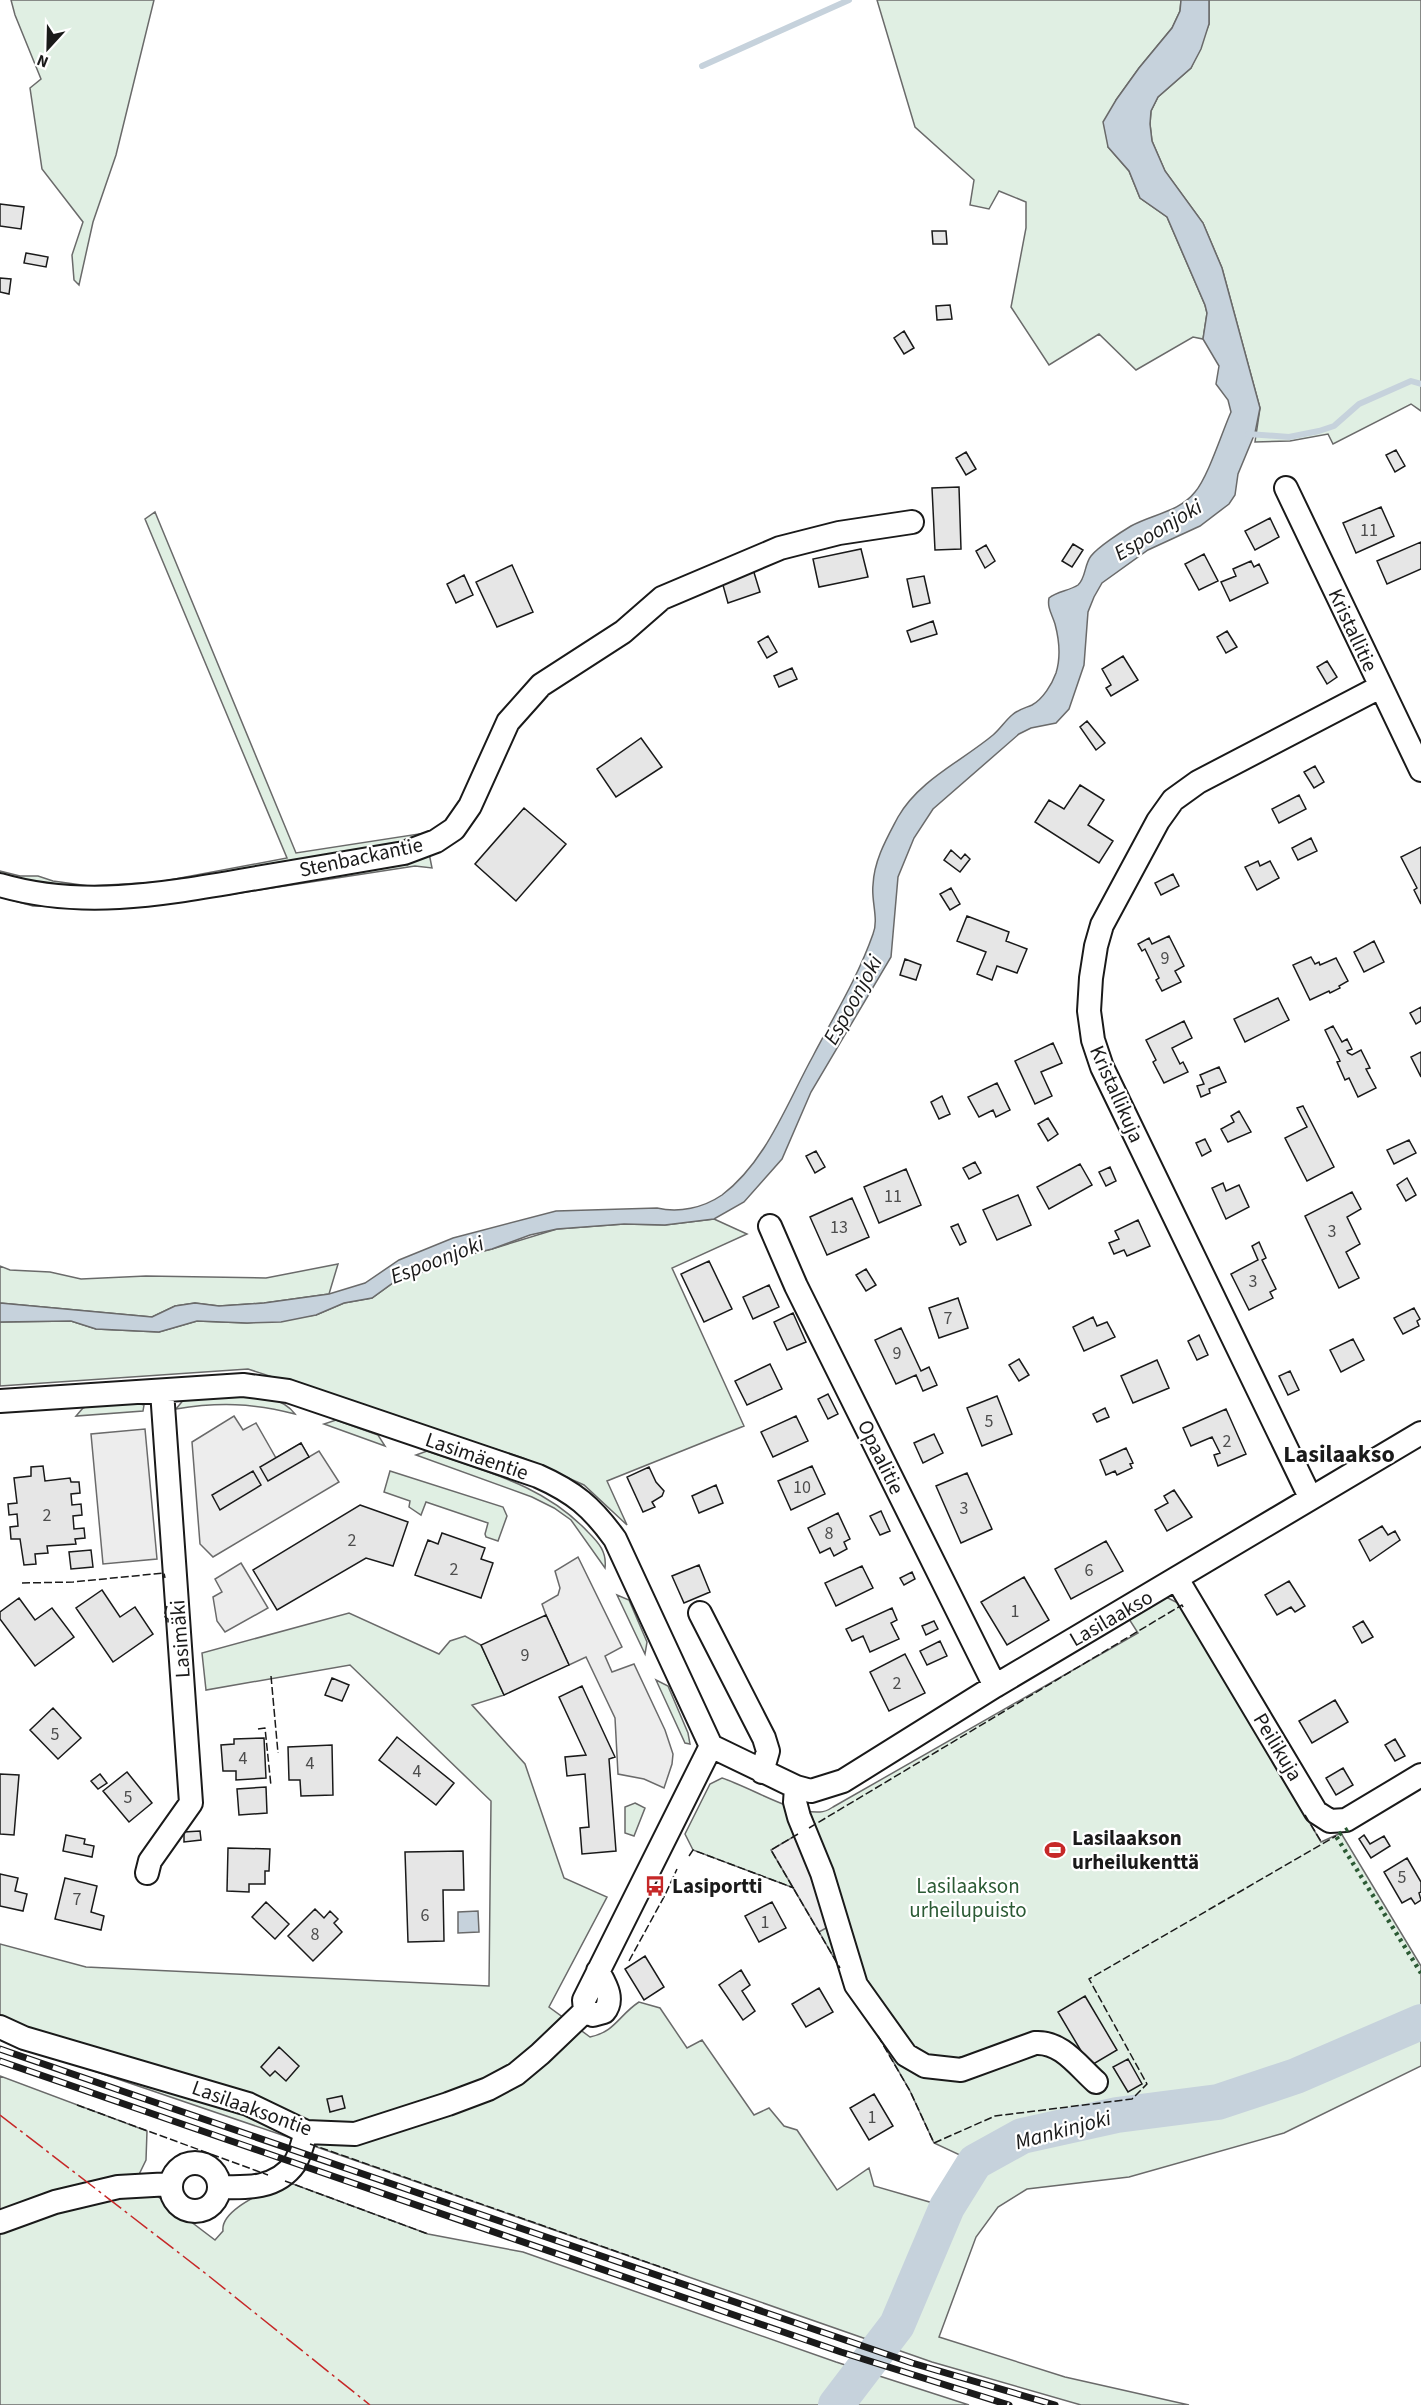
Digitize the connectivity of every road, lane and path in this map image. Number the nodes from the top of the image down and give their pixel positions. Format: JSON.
{"nodes":[{"id":1,"x":1286,"y":488,"type":"dead end"},
{"id":2,"x":912,"y":522,"type":"dead end"},
{"id":3,"x":1380,"y":687,"type":"junction"},
{"id":4,"x":1421,"y":770,"type":"edge"},
{"id":5,"x":0,"y":885,"type":"edge"},
{"id":6,"x":770,"y":1226,"type":"dead end"},
{"id":7,"x":162,"y":1391,"type":"junction"},
{"id":8,"x":0,"y":1401,"type":"edge"},
{"id":9,"x":1421,"y":1433,"type":"edge"},
{"id":10,"x":1310,"y":1497,"type":"junction"},
{"id":11,"x":1177,"y":1580,"type":"junction"},
{"id":12,"x":700,"y":1613,"type":"dead end"},
{"id":13,"x":994,"y":1686,"type":"junction"},
{"id":14,"x":711,"y":1746,"type":"junction"},
{"id":15,"x":762,"y":1772,"type":"junction"},
{"id":16,"x":1421,"y":1775,"type":"edge"},
{"id":17,"x":796,"y":1787,"type":"junction"},
{"id":18,"x":147,"y":1873,"type":"dead end"},
{"id":19,"x":0,"y":2027,"type":"edge"},
{"id":20,"x":1096,"y":2082,"type":"dead end"},
{"id":21,"x":306,"y":2132,"type":"junction"},
{"id":22,"x":171,"y":2184,"type":"junction"},
{"id":23,"x":219,"y":2187,"type":"junction"},
{"id":24,"x":0,"y":2222,"type":"edge"}],
"edges":[{"from":1,"to":3,"type":"street","name":"Kristallitie"},
{"from":2,"to":5,"type":"street","name":"Stenbackantie"},
{"from":3,"to":4,"type":"street","name":"Kristallitie"},
{"from":3,"to":10,"type":"street","name":"Kristallikuja"},
{"from":6,"to":13,"type":"street","name":"Opaalitie"},
{"from":7,"to":8,"type":"street","name":"Lasimäentie"},
{"from":7,"to":14,"type":"street","name":"Lasimäentie"},
{"from":7,"to":18,"type":"street","name":"Lasimäki"},
{"from":9,"to":10,"type":"street","name":"Lasilaakso"},
{"from":10,"to":11,"type":"street","name":"Lasilaakso"},
{"from":11,"to":13,"type":"street","name":"Lasilaakso"},
{"from":11,"to":16,"type":"street","name":"Peilikuja"},
{"from":12,"to":15,"type":"street"},
{"from":13,"to":17,"type":"street","name":"Lasilaakso"},
{"from":14,"to":15,"type":"street"},
{"from":14,"to":21,"type":"street","name":"Lasilaaksontie"},
{"from":15,"to":17,"type":"street"},
{"from":17,"to":20,"type":"street"},
{"from":19,"to":21,"type":"street","name":"Lasilaaksontie"},
{"from":21,"to":23,"type":"street"},
{"from":22,"to":23,"type":"street"},
{"from":22,"to":23,"type":"street"},
{"from":22,"to":24,"type":"street"}]}
